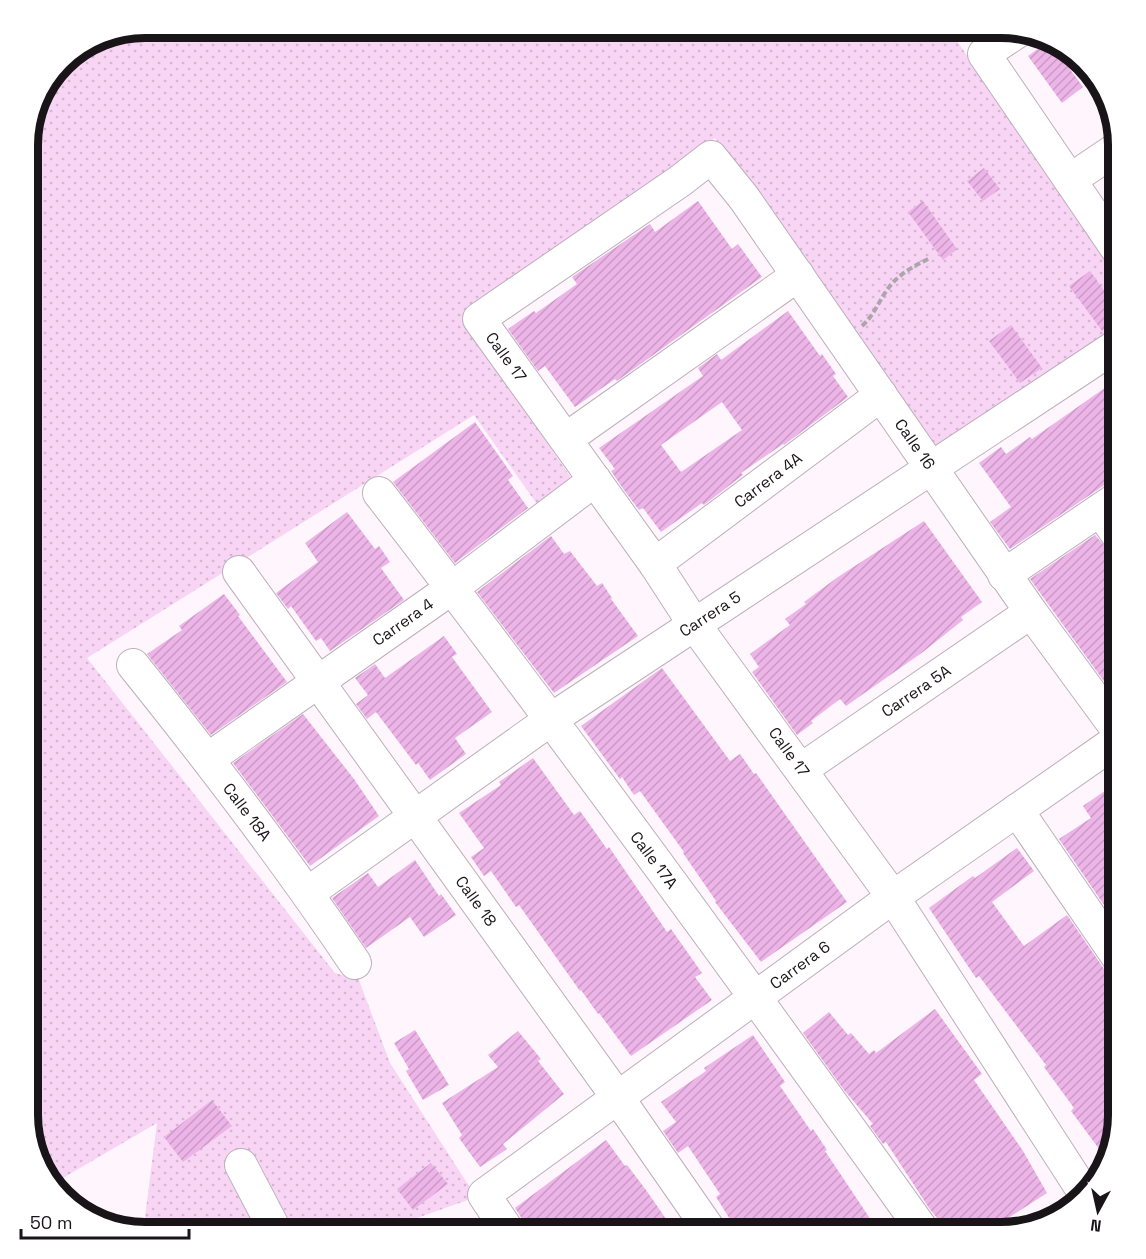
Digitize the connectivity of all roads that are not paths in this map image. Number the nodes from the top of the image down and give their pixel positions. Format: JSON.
{"nodes":[{"id":1,"x":1008,"y":38,"type":"edge"},
{"id":2,"x":1108,"y":154,"type":"edge"},
{"id":3,"x":1070,"y":180,"type":"junction"},
{"id":4,"x":1108,"y":236,"type":"edge"},
{"id":5,"x":798,"y":275,"type":"junction"},
{"id":6,"x":479,"y":320,"type":"joint"},
{"id":7,"x":1108,"y":351,"type":"edge"},
{"id":8,"x":881,"y":395,"type":"junction"},
{"id":9,"x":566,"y":440,"type":"junction"},
{"id":10,"x":932,"y":470,"type":"junction"},
{"id":11,"x":595,"y":480,"type":"junction"},
{"id":12,"x":379,"y":493,"type":"dead end"},
{"id":13,"x":1108,"y":504,"type":"edge"},
{"id":14,"x":655,"y":564,"type":"junction"},
{"id":15,"x":239,"y":572,"type":"dead end"},
{"id":16,"x":1004,"y":575,"type":"junction"},
{"id":17,"x":452,"y":588,"type":"junction"},
{"id":18,"x":1030,"y":612,"type":"junction"},
{"id":19,"x":694,"y":624,"type":"junction"},
{"id":20,"x":133,"y":665,"type":"dead end"},
{"id":21,"x":318,"y":682,"type":"junction"},
{"id":22,"x":1108,"y":717,"type":"edge"},
{"id":23,"x":550,"y":720,"type":"junction"},
{"id":24,"x":1108,"y":747,"type":"edge"},
{"id":25,"x":208,"y":759,"type":"junction"},
{"id":26,"x":802,"y":769,"type":"junction"},
{"id":27,"x":1017,"y":810,"type":"junction"},
{"id":28,"x":414,"y":816,"type":"junction"},
{"id":29,"x":308,"y":893,"type":"junction"},
{"id":30,"x":893,"y":897,"type":"junction"},
{"id":31,"x":1108,"y":943,"type":"edge"},
{"id":32,"x":355,"y":963,"type":"dead end"},
{"id":33,"x":756,"y":997,"type":"junction"},
{"id":34,"x":618,"y":1098,"type":"junction"},
{"id":35,"x":241,"y":1165,"type":"dead end"},
{"id":36,"x":1077,"y":1181,"type":"edge"},
{"id":37,"x":271,"y":1222,"type":"edge"},
{"id":38,"x":502,"y":1222,"type":"edge"},
{"id":39,"x":704,"y":1222,"type":"edge"},
{"id":40,"x":917,"y":1222,"type":"edge"}],
"edges":[{"from":1,"to":3,"type":"street"},
{"from":2,"to":3,"type":"street"},
{"from":3,"to":4,"type":"street"},
{"from":5,"to":6,"type":"street","name":"Calle 16"},
{"from":5,"to":8,"type":"street","name":"Calle 16"},
{"from":5,"to":9,"type":"street"},
{"from":6,"to":9,"type":"street","name":"Calle 17"},
{"from":7,"to":10,"type":"street","name":"Carrera 5"},
{"from":8,"to":10,"type":"street","name":"Calle 16"},
{"from":8,"to":14,"type":"street","name":"Carrera 4A"},
{"from":9,"to":11,"type":"street","name":"Calle 17"},
{"from":10,"to":16,"type":"street","name":"Calle 16"},
{"from":10,"to":19,"type":"street","name":"Carrera 5"},
{"from":11,"to":14,"type":"street","name":"Calle 17"},
{"from":11,"to":17,"type":"street","name":"Carrera 4"},
{"from":12,"to":17,"type":"street","name":"Calle 17A"},
{"from":13,"to":16,"type":"street"},
{"from":14,"to":19,"type":"street","name":"Calle 17"},
{"from":15,"to":21,"type":"street","name":"Calle 18"},
{"from":16,"to":18,"type":"street","name":"Calle 16"},
{"from":17,"to":21,"type":"street","name":"Carrera 4"},
{"from":17,"to":23,"type":"street","name":"Calle 17A"},
{"from":18,"to":22,"type":"street","name":"Calle 16"},
{"from":18,"to":26,"type":"street","name":"Carrera 5A"},
{"from":19,"to":23,"type":"street","name":"Carrera 5"},
{"from":19,"to":26,"type":"street","name":"Calle 17"},
{"from":20,"to":25,"type":"street","name":"Calle 18A"},
{"from":21,"to":25,"type":"street","name":"Carrera 4"},
{"from":21,"to":28,"type":"street","name":"Calle 18"},
{"from":23,"to":28,"type":"street","name":"Carrera 5"},
{"from":23,"to":33,"type":"street","name":"Calle 17A"},
{"from":24,"to":27,"type":"street","name":"Carrera 6"},
{"from":25,"to":29,"type":"street","name":"Calle 18A"},
{"from":26,"to":30,"type":"street","name":"Calle 17"},
{"from":27,"to":30,"type":"street","name":"Carrera 6"},
{"from":27,"to":31,"type":"street"},
{"from":28,"to":29,"type":"street","name":"Carrera 5"},
{"from":28,"to":34,"type":"street","name":"Calle 18"},
{"from":29,"to":32,"type":"street","name":"Calle 18A"},
{"from":30,"to":33,"type":"street","name":"Carrera 6"},
{"from":30,"to":36,"type":"street","name":"Calle 17"},
{"from":33,"to":34,"type":"street","name":"Carrera 6"},
{"from":33,"to":40,"type":"street","name":"Calle 17A"},
{"from":34,"to":38,"type":"street","name":"Carrera 6"},
{"from":34,"to":39,"type":"street","name":"Calle 18"},
{"from":35,"to":37,"type":"street"}]}
